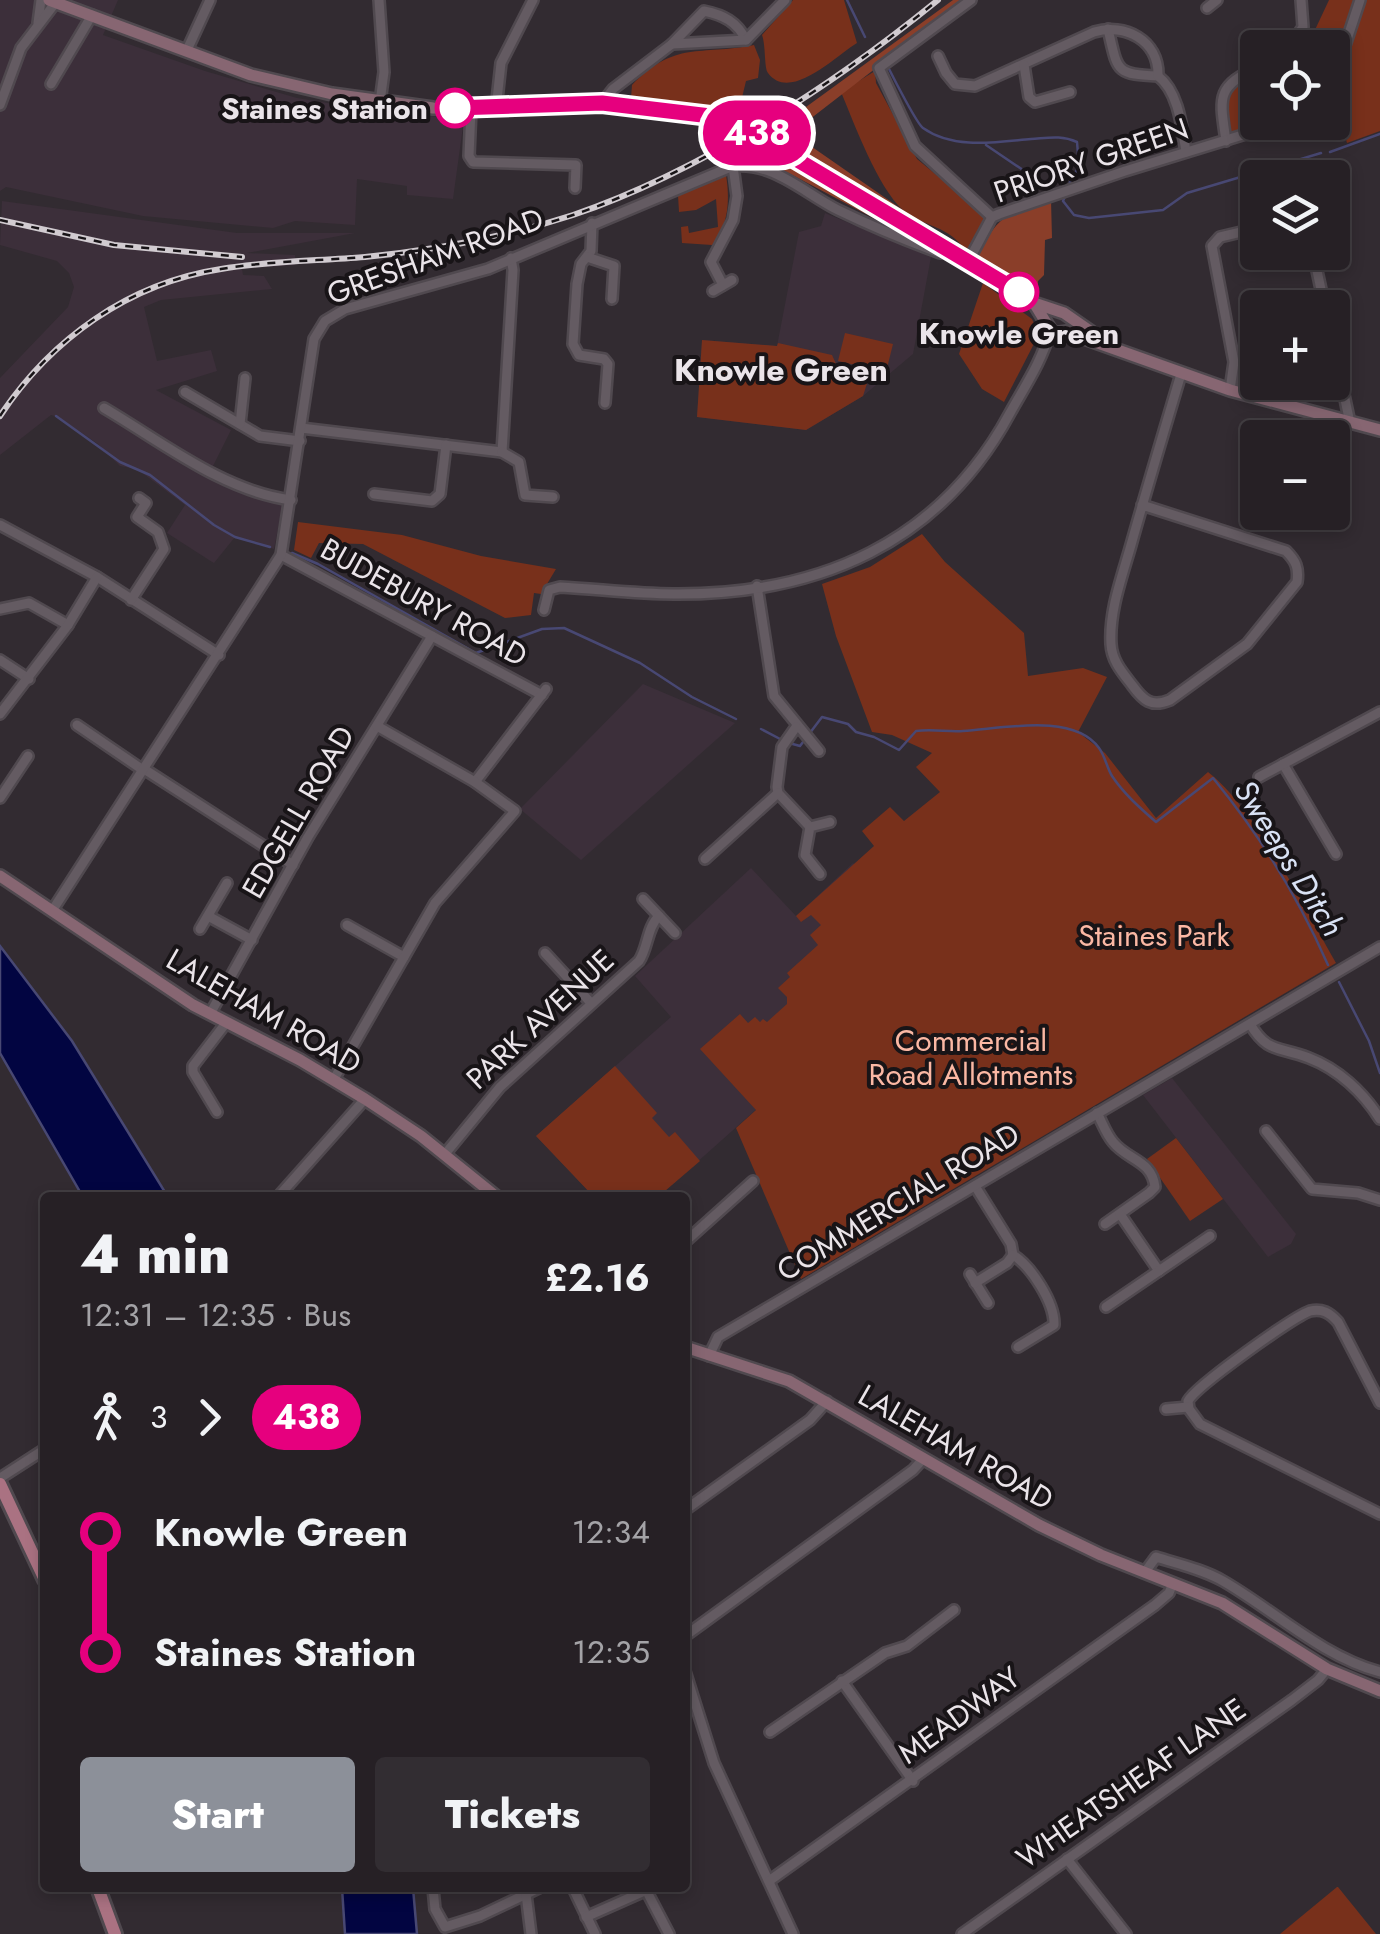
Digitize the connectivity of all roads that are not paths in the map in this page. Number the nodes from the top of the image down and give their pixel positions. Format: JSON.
{"nodes":[{"id":1,"x":42,"y":0,"type":"edge"},
{"id":2,"x":210,"y":0,"type":"edge"},
{"id":3,"x":379,"y":0,"type":"edge"},
{"id":4,"x":532,"y":0,"type":"edge"},
{"id":5,"x":699,"y":0,"type":"edge"},
{"id":6,"x":785,"y":0,"type":"edge"},
{"id":7,"x":971,"y":0,"type":"edge"},
{"id":8,"x":1217,"y":0,"type":"edge"},
{"id":9,"x":1301,"y":0,"type":"edge"},
{"id":10,"x":1360,"y":0,"type":"edge"},
{"id":11,"x":52,"y":1,"type":"edge"},
{"id":12,"x":1207,"y":8,"type":"dead end"},
{"id":13,"x":704,"y":11,"type":"junction"},
{"id":14,"x":92,"y":15,"type":"junction"},
{"id":15,"x":1108,"y":29,"type":"junction"},
{"id":16,"x":1301,"y":30,"type":"edge"},
{"id":17,"x":1350,"y":30,"type":"edge"},
{"id":18,"x":36,"y":31,"type":"junction"},
{"id":19,"x":746,"y":40,"type":"junction"},
{"id":20,"x":672,"y":44,"type":"junction"},
{"id":21,"x":187,"y":50,"type":"junction"},
{"id":22,"x":938,"y":56,"type":"dead end"},
{"id":23,"x":1024,"y":65,"type":"junction"},
{"id":24,"x":1158,"y":76,"type":"junction"},
{"id":25,"x":1240,"y":76,"type":"edge"},
{"id":26,"x":628,"y":78,"type":"junction"},
{"id":27,"x":51,"y":84,"type":"dead end"},
{"id":28,"x":1070,"y":92,"type":"dead end"},
{"id":29,"x":380,"y":102,"type":"junction"},
{"id":30,"x":602,"y":103,"type":"junction"},
{"id":31,"x":628,"y":105,"type":"junction"},
{"id":32,"x":0,"y":106,"type":"edge"},
{"id":33,"x":471,"y":109,"type":"junction"},
{"id":34,"x":496,"y":109,"type":"junction"},
{"id":35,"x":1240,"y":136,"type":"edge"},
{"id":36,"x":1226,"y":140,"type":"junction"},
{"id":37,"x":1186,"y":152,"type":"junction"},
{"id":38,"x":732,"y":166,"type":"junction"},
{"id":39,"x":575,"y":188,"type":"dead end"},
{"id":40,"x":992,"y":218,"type":"junction"},
{"id":41,"x":592,"y":223,"type":"junction"},
{"id":42,"x":1240,"y":232,"type":"edge"},
{"id":43,"x":950,"y":249,"type":"junction"},
{"id":44,"x":587,"y":256,"type":"junction"},
{"id":45,"x":510,"y":258,"type":"junction"},
{"id":46,"x":970,"y":260,"type":"junction"},
{"id":47,"x":712,"y":291,"type":"dead end"},
{"id":48,"x":612,"y":300,"type":"dead end"},
{"id":49,"x":1034,"y":303,"type":"junction"},
{"id":50,"x":1058,"y":328,"type":"junction"},
{"id":51,"x":1181,"y":374,"type":"junction"},
{"id":52,"x":246,"y":378,"type":"dead end"},
{"id":53,"x":1230,"y":390,"type":"junction"},
{"id":54,"x":185,"y":392,"type":"dead end"},
{"id":55,"x":605,"y":403,"type":"dead end"},
{"id":56,"x":104,"y":408,"type":"dead end"},
{"id":57,"x":1339,"y":420,"type":"edge"},
{"id":58,"x":1350,"y":423,"type":"edge"},
{"id":59,"x":240,"y":424,"type":"junction"},
{"id":60,"x":301,"y":428,"type":"junction"},
{"id":61,"x":1380,"y":430,"type":"edge"},
{"id":62,"x":300,"y":440,"type":"junction"},
{"id":63,"x":446,"y":446,"type":"junction"},
{"id":64,"x":502,"y":452,"type":"junction"},
{"id":65,"x":374,"y":494,"type":"dead end"},
{"id":66,"x":139,"y":498,"type":"dead end"},
{"id":67,"x":553,"y":498,"type":"dead end"},
{"id":68,"x":291,"y":500,"type":"junction"},
{"id":69,"x":1142,"y":505,"type":"junction"},
{"id":70,"x":0,"y":525,"type":"edge"},
{"id":71,"x":281,"y":556,"type":"junction"},
{"id":72,"x":98,"y":577,"type":"junction"},
{"id":73,"x":756,"y":586,"type":"junction"},
{"id":74,"x":131,"y":600,"type":"junction"},
{"id":75,"x":0,"y":609,"type":"edge"},
{"id":76,"x":544,"y":610,"type":"dead end"},
{"id":77,"x":68,"y":625,"type":"junction"},
{"id":78,"x":432,"y":636,"type":"junction"},
{"id":79,"x":218,"y":656,"type":"junction"},
{"id":80,"x":0,"y":660,"type":"edge"},
{"id":81,"x":29,"y":678,"type":"junction"},
{"id":82,"x":1380,"y":712,"type":"edge"},
{"id":83,"x":0,"y":714,"type":"edge"},
{"id":84,"x":77,"y":725,"type":"dead end"},
{"id":85,"x":377,"y":726,"type":"junction"},
{"id":86,"x":796,"y":726,"type":"junction"},
{"id":87,"x":817,"y":749,"type":"dead end"},
{"id":88,"x":28,"y":756,"type":"dead end"},
{"id":89,"x":1283,"y":764,"type":"junction"},
{"id":90,"x":144,"y":770,"type":"junction"},
{"id":91,"x":1259,"y":777,"type":"dead end"},
{"id":92,"x":476,"y":782,"type":"junction"},
{"id":93,"x":778,"y":792,"type":"junction"},
{"id":94,"x":0,"y":798,"type":"edge"},
{"id":95,"x":830,"y":822,"type":"dead end"},
{"id":96,"x":810,"y":827,"type":"junction"},
{"id":97,"x":1336,"y":854,"type":"dead end"},
{"id":98,"x":705,"y":859,"type":"dead end"},
{"id":99,"x":294,"y":865,"type":"junction"},
{"id":100,"x":820,"y":874,"type":"dead end"},
{"id":101,"x":0,"y":876,"type":"edge"},
{"id":102,"x":227,"y":883,"type":"dead end"},
{"id":103,"x":643,"y":900,"type":"dead end"},
{"id":104,"x":52,"y":911,"type":"junction"},
{"id":105,"x":208,"y":916,"type":"junction"},
{"id":106,"x":658,"y":916,"type":"junction"},
{"id":107,"x":347,"y":926,"type":"dead end"},
{"id":108,"x":200,"y":928,"type":"dead end"},
{"id":109,"x":676,"y":933,"type":"dead end"},
{"id":110,"x":252,"y":940,"type":"junction"},
{"id":111,"x":1380,"y":947,"type":"edge"},
{"id":112,"x":545,"y":953,"type":"dead end"},
{"id":113,"x":404,"y":957,"type":"junction"},
{"id":114,"x":591,"y":1004,"type":"junction"},
{"id":115,"x":210,"y":1014,"type":"junction"},
{"id":116,"x":226,"y":1023,"type":"junction"},
{"id":117,"x":1250,"y":1024,"type":"junction"},
{"id":118,"x":334,"y":1078,"type":"junction"},
{"id":119,"x":365,"y":1099,"type":"junction"},
{"id":120,"x":217,"y":1112,"type":"dead end"},
{"id":121,"x":1098,"y":1113,"type":"junction"},
{"id":122,"x":1380,"y":1119,"type":"edge"},
{"id":123,"x":1266,"y":1131,"type":"dead end"},
{"id":124,"x":445,"y":1154,"type":"junction"},
{"id":125,"x":753,"y":1181,"type":"dead end"},
{"id":126,"x":975,"y":1186,"type":"junction"},
{"id":127,"x":282,"y":1192,"type":"edge"},
{"id":128,"x":491,"y":1192,"type":"edge"},
{"id":129,"x":1380,"y":1200,"type":"edge"},
{"id":130,"x":1120,"y":1214,"type":"junction"},
{"id":131,"x":1105,"y":1224,"type":"dead end"},
{"id":132,"x":1191,"y":1234,"type":"dead end"},
{"id":133,"x":1210,"y":1236,"type":"dead end"},
{"id":134,"x":690,"y":1238,"type":"edge"},
{"id":135,"x":1198,"y":1244,"type":"junction"},
{"id":136,"x":1012,"y":1254,"type":"junction"},
{"id":137,"x":1158,"y":1270,"type":"junction"},
{"id":138,"x":988,"y":1303,"type":"dead end"},
{"id":139,"x":1106,"y":1307,"type":"dead end"},
{"id":140,"x":1030,"y":1340,"type":"junction"},
{"id":141,"x":1018,"y":1347,"type":"dead end"},
{"id":142,"x":690,"y":1349,"type":"edge"},
{"id":143,"x":1037,"y":1352,"type":"dead end"},
{"id":144,"x":709,"y":1356,"type":"junction"},
{"id":145,"x":827,"y":1401,"type":"junction"},
{"id":146,"x":1380,"y":1402,"type":"edge"},
{"id":147,"x":1188,"y":1406,"type":"junction"},
{"id":148,"x":1166,"y":1408,"type":"dead end"},
{"id":149,"x":40,"y":1453,"type":"edge"},
{"id":150,"x":924,"y":1458,"type":"junction"},
{"id":151,"x":0,"y":1481,"type":"edge"},
{"id":152,"x":690,"y":1506,"type":"edge"},
{"id":153,"x":1377,"y":1508,"type":"edge"},
{"id":154,"x":40,"y":1569,"type":"edge"},
{"id":155,"x":1144,"y":1572,"type":"junction"},
{"id":156,"x":1173,"y":1583,"type":"junction"},
{"id":157,"x":954,"y":1610,"type":"dead end"},
{"id":158,"x":690,"y":1632,"type":"edge"},
{"id":159,"x":1326,"y":1669,"type":"junction"},
{"id":160,"x":1380,"y":1672,"type":"edge"},
{"id":161,"x":842,"y":1681,"type":"junction"},
{"id":162,"x":690,"y":1687,"type":"edge"},
{"id":163,"x":1380,"y":1690,"type":"edge"},
{"id":164,"x":770,"y":1732,"type":"dead end"},
{"id":165,"x":913,"y":1781,"type":"junction"},
{"id":166,"x":1067,"y":1859,"type":"junction"},
{"id":167,"x":769,"y":1881,"type":"junction"},
{"id":168,"x":99,"y":1892,"type":"edge"},
{"id":169,"x":434,"y":1892,"type":"edge"},
{"id":170,"x":531,"y":1892,"type":"edge"},
{"id":171,"x":576,"y":1892,"type":"edge"},
{"id":172,"x":640,"y":1892,"type":"edge"},
{"id":173,"x":648,"y":1892,"type":"edge"},
{"id":174,"x":526,"y":1894,"type":"junction"},
{"id":175,"x":586,"y":1917,"type":"junction"},
{"id":176,"x":964,"y":1933,"type":"edge"},
{"id":177,"x":114,"y":1934,"type":"edge"},
{"id":178,"x":530,"y":1934,"type":"edge"},
{"id":179,"x":595,"y":1934,"type":"edge"},
{"id":180,"x":670,"y":1934,"type":"edge"},
{"id":181,"x":793,"y":1934,"type":"edge"},
{"id":182,"x":1126,"y":1934,"type":"edge"}],
"edges":[{"from":1,"to":18,"type":"street"},
{"from":2,"to":21,"type":"street"},
{"from":3,"to":29,"type":"street"},
{"from":4,"to":34,"type":"street"},
{"from":5,"to":13,"type":"street"},
{"from":6,"to":19,"type":"street"},
{"from":7,"to":40,"type":"street"},
{"from":8,"to":12,"type":"street"},
{"from":9,"to":16,"type":"street"},
{"from":10,"to":17,"type":"street"},
{"from":11,"to":14,"type":"street"},
{"from":11,"to":18,"type":"street"},
{"from":13,"to":19,"type":"street"},
{"from":13,"to":20,"type":"street"},
{"from":14,"to":21,"type":"street"},
{"from":14,"to":27,"type":"street"},
{"from":15,"to":23,"type":"street"},
{"from":15,"to":24,"type":"street"},
{"from":15,"to":24,"type":"street"},
{"from":18,"to":32,"type":"street"},
{"from":19,"to":20,"type":"street"},
{"from":20,"to":26,"type":"street"},
{"from":21,"to":29,"type":"street"},
{"from":22,"to":23,"type":"street"},
{"from":23,"to":28,"type":"street"},
{"from":24,"to":37,"type":"street"},
{"from":25,"to":36,"type":"street"},
{"from":26,"to":30,"type":"street"},
{"from":26,"to":31,"type":"street"},
{"from":29,"to":33,"type":"street"},
{"from":30,"to":31,"type":"street"},
{"from":30,"to":34,"type":"street"},
{"from":31,"to":43,"type":"street","bridge":true},
{"from":33,"to":34,"type":"street"},
{"from":33,"to":39,"type":"street"},
{"from":35,"to":36,"type":"street","name":"PRIORY GREEN"},
{"from":36,"to":37,"type":"street","name":"PRIORY GREEN"},
{"from":37,"to":40,"type":"street","name":"PRIORY GREEN"},
{"from":38,"to":41,"type":"street","name":"GRESHAM ROAD"},
{"from":38,"to":43,"type":"street"},
{"from":38,"to":47,"type":"street"},
{"from":40,"to":46,"type":"street","name":"PRIORY GREEN"},
{"from":41,"to":44,"type":"street"},
{"from":41,"to":45,"type":"street","name":"GRESHAM ROAD"},
{"from":42,"to":53,"type":"street"},
{"from":43,"to":46,"type":"street"},
{"from":44,"to":48,"type":"street"},
{"from":44,"to":55,"type":"street"},
{"from":45,"to":60,"type":"street","name":"GRESHAM ROAD"},
{"from":45,"to":64,"type":"street"},
{"from":46,"to":49,"type":"street"},
{"from":49,"to":50,"type":"street"},
{"from":49,"to":50,"type":"street"},
{"from":50,"to":51,"type":"street"},
{"from":50,"to":73,"type":"street"},
{"from":51,"to":53,"type":"street"},
{"from":51,"to":69,"type":"street"},
{"from":52,"to":59,"type":"street"},
{"from":53,"to":57,"type":"street"},
{"from":54,"to":59,"type":"street"},
{"from":56,"to":68,"type":"street"},
{"from":58,"to":61,"type":"street"},
{"from":59,"to":62,"type":"street"},
{"from":60,"to":62,"type":"street","name":"GRESHAM ROAD"},
{"from":60,"to":63,"type":"street"},
{"from":62,"to":68,"type":"street","name":"GRESHAM ROAD"},
{"from":63,"to":64,"type":"street"},
{"from":63,"to":65,"type":"street"},
{"from":64,"to":67,"type":"street"},
{"from":66,"to":74,"type":"street"},
{"from":68,"to":71,"type":"street","name":"GRESHAM ROAD"},
{"from":69,"to":69,"type":"street"},
{"from":70,"to":72,"type":"street"},
{"from":71,"to":78,"type":"street","name":"BUDEBURY ROAD"},
{"from":71,"to":79,"type":"street","name":"GRESHAM ROAD"},
{"from":72,"to":74,"type":"street"},
{"from":72,"to":77,"type":"street"},
{"from":73,"to":76,"type":"street"},
{"from":73,"to":86,"type":"street"},
{"from":74,"to":79,"type":"street"},
{"from":75,"to":77,"type":"street"},
{"from":77,"to":81,"type":"street"},
{"from":78,"to":85,"type":"street","name":"EDGELL ROAD"},
{"from":78,"to":92,"type":"street","name":"BUDEBURY ROAD"},
{"from":79,"to":90,"type":"street","name":"GRESHAM ROAD"},
{"from":80,"to":81,"type":"street"},
{"from":81,"to":83,"type":"street"},
{"from":82,"to":89,"type":"street"},
{"from":84,"to":90,"type":"street"},
{"from":85,"to":92,"type":"street"},
{"from":85,"to":99,"type":"street","name":"EDGELL ROAD"},
{"from":86,"to":87,"type":"street"},
{"from":86,"to":93,"type":"street"},
{"from":88,"to":94,"type":"street"},
{"from":89,"to":91,"type":"street"},
{"from":89,"to":97,"type":"street"},
{"from":90,"to":99,"type":"street"},
{"from":90,"to":104,"type":"street","name":"GRESHAM ROAD"},
{"from":92,"to":113,"type":"street"},
{"from":93,"to":96,"type":"street"},
{"from":93,"to":98,"type":"street"},
{"from":95,"to":96,"type":"street"},
{"from":96,"to":100,"type":"street"},
{"from":99,"to":110,"type":"street","name":"EDGELL ROAD"},
{"from":101,"to":104,"type":"street","name":"LALEHAM ROAD"},
{"from":102,"to":105,"type":"street"},
{"from":103,"to":106,"type":"street"},
{"from":104,"to":115,"type":"street","name":"LALEHAM ROAD"},
{"from":105,"to":108,"type":"street"},
{"from":105,"to":110,"type":"street"},
{"from":106,"to":109,"type":"street"},
{"from":106,"to":114,"type":"street","name":"PARK AVENUE"},
{"from":107,"to":113,"type":"street"},
{"from":110,"to":115,"type":"street","name":"EDGELL ROAD"},
{"from":111,"to":117,"type":"street","name":"COMMERCIAL ROAD"},
{"from":112,"to":114,"type":"street"},
{"from":113,"to":118,"type":"street"},
{"from":114,"to":124,"type":"street","name":"PARK AVENUE"},
{"from":115,"to":116,"type":"street","name":"LALEHAM ROAD"},
{"from":116,"to":118,"type":"street","name":"LALEHAM ROAD"},
{"from":116,"to":120,"type":"street"},
{"from":117,"to":121,"type":"street","name":"COMMERCIAL ROAD"},
{"from":117,"to":122,"type":"street"},
{"from":118,"to":119,"type":"street","name":"LALEHAM ROAD"},
{"from":119,"to":124,"type":"street","name":"LALEHAM ROAD"},
{"from":119,"to":127,"type":"street"},
{"from":121,"to":126,"type":"street","name":"COMMERCIAL ROAD"},
{"from":121,"to":130,"type":"street"},
{"from":123,"to":129,"type":"street"},
{"from":124,"to":128,"type":"street","name":"LALEHAM ROAD"},
{"from":125,"to":134,"type":"street"},
{"from":126,"to":136,"type":"street"},
{"from":126,"to":144,"type":"street","name":"COMMERCIAL ROAD"},
{"from":130,"to":131,"type":"street"},
{"from":130,"to":137,"type":"street"},
{"from":132,"to":135,"type":"street"},
{"from":133,"to":135,"type":"street"},
{"from":135,"to":137,"type":"street"},
{"from":136,"to":138,"type":"street"},
{"from":136,"to":140,"type":"street"},
{"from":137,"to":139,"type":"street"},
{"from":140,"to":141,"type":"street"},
{"from":140,"to":143,"type":"street"},
{"from":142,"to":144,"type":"street","name":"LALEHAM ROAD"},
{"from":144,"to":145,"type":"street","name":"LALEHAM ROAD"},
{"from":145,"to":150,"type":"street","name":"LALEHAM ROAD"},
{"from":145,"to":152,"type":"street"},
{"from":146,"to":147,"type":"street"},
{"from":147,"to":148,"type":"street"},
{"from":147,"to":153,"type":"street"},
{"from":149,"to":151,"type":"street"},
{"from":150,"to":155,"type":"street","name":"LALEHAM ROAD"},
{"from":150,"to":158,"type":"street"},
{"from":151,"to":154,"type":"main road"},
{"from":155,"to":156,"type":"street","name":"LALEHAM ROAD"},
{"from":155,"to":160,"type":"street"},
{"from":156,"to":159,"type":"street","name":"LALEHAM ROAD"},
{"from":156,"to":165,"type":"street","name":"MEADWAY"},
{"from":157,"to":161,"type":"street"},
{"from":159,"to":163,"type":"street","name":"LALEHAM ROAD"},
{"from":159,"to":166,"type":"street","name":"WHEATSHEAF LANE"},
{"from":161,"to":164,"type":"street"},
{"from":161,"to":165,"type":"street"},
{"from":162,"to":167,"type":"street"},
{"from":165,"to":167,"type":"street","name":"MEADWAY"},
{"from":166,"to":176,"type":"street","name":"WHEATSHEAF LANE"},
{"from":166,"to":182,"type":"street"},
{"from":167,"to":181,"type":"street"},
{"from":168,"to":177,"type":"main road"},
{"from":169,"to":174,"type":"street"},
{"from":170,"to":174,"type":"street"},
{"from":171,"to":175,"type":"street"},
{"from":172,"to":175,"type":"street"},
{"from":173,"to":180,"type":"street"},
{"from":174,"to":178,"type":"street"},
{"from":175,"to":179,"type":"street"}]}
